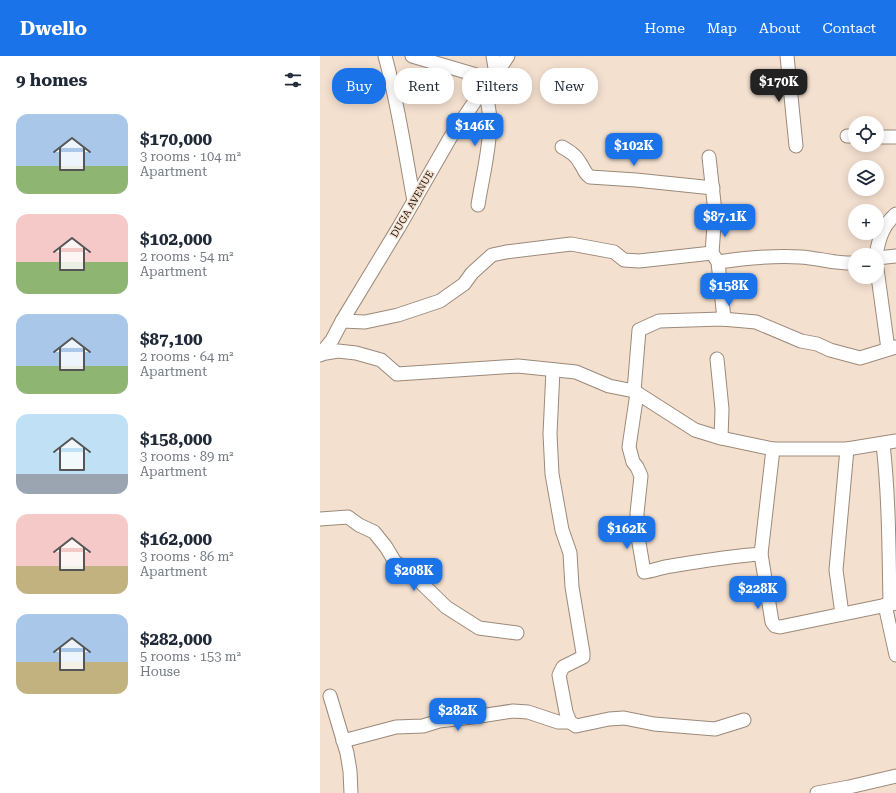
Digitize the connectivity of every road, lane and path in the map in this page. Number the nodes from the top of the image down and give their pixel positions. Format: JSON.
{"nodes":[{"id":1,"x":385,"y":56,"type":"edge"},
{"id":2,"x":412,"y":56,"type":"edge"},
{"id":3,"x":493,"y":56,"type":"edge"},
{"id":4,"x":508,"y":56,"type":"edge"},
{"id":5,"x":787,"y":56,"type":"edge"},
{"id":6,"x":492,"y":68,"type":"edge"},
{"id":7,"x":499,"y":68,"type":"edge"},
{"id":8,"x":462,"y":71,"type":"edge"},
{"id":9,"x":473,"y":104,"type":"edge"},
{"id":10,"x":488,"y":104,"type":"edge"},
{"id":11,"x":884,"y":137,"type":"edge"},
{"id":12,"x":896,"y":137,"type":"edge"},
{"id":13,"x":796,"y":146,"type":"dead end"},
{"id":14,"x":562,"y":148,"type":"dead end"},
{"id":15,"x":709,"y":158,"type":"dead end"},
{"id":16,"x":713,"y":188,"type":"junction"},
{"id":17,"x":414,"y":201,"type":"junction"},
{"id":18,"x":478,"y":205,"type":"dead end"},
{"id":19,"x":896,"y":214,"type":"edge"},
{"id":20,"x":877,"y":248,"type":"edge"},
{"id":21,"x":896,"y":256,"type":"edge"},
{"id":22,"x":715,"y":257,"type":"junction"},
{"id":23,"x":884,"y":257,"type":"edge"},
{"id":24,"x":848,"y":263,"type":"edge"},
{"id":25,"x":880,"y":284,"type":"edge"},
{"id":26,"x":724,"y":319,"type":"junction"},
{"id":27,"x":342,"y":321,"type":"junction"},
{"id":28,"x":892,"y":348,"type":"edge"},
{"id":29,"x":320,"y":354,"type":"edge"},
{"id":30,"x":717,"y":359,"type":"dead end"},
{"id":31,"x":553,"y":370,"type":"junction"},
{"id":32,"x":636,"y":392,"type":"junction"},
{"id":33,"x":721,"y":438,"type":"junction"},
{"id":34,"x":896,"y":441,"type":"edge"},
{"id":35,"x":883,"y":444,"type":"junction"},
{"id":36,"x":847,"y":448,"type":"junction"},
{"id":37,"x":773,"y":449,"type":"junction"},
{"id":38,"x":320,"y":519,"type":"edge"},
{"id":39,"x":761,"y":554,"type":"junction"},
{"id":40,"x":890,"y":604,"type":"edge"},
{"id":41,"x":842,"y":614,"type":"junction"},
{"id":42,"x":517,"y":633,"type":"dead end"},
{"id":43,"x":896,"y":655,"type":"edge"},
{"id":44,"x":330,"y":696,"type":"dead end"},
{"id":45,"x":744,"y":720,"type":"dead end"},
{"id":46,"x":570,"y":722,"type":"junction"},
{"id":47,"x":343,"y":741,"type":"junction"},
{"id":48,"x":896,"y":776,"type":"edge"},
{"id":49,"x":351,"y":793,"type":"edge"},
{"id":50,"x":817,"y":793,"type":"edge"}],
"edges":[{"from":1,"to":17,"type":"street"},
{"from":2,"to":8,"type":"street"},
{"from":3,"to":6,"type":"street"},
{"from":4,"to":7,"type":"street","name":"DUGA AVENUE"},
{"from":5,"to":13,"type":"street"},
{"from":9,"to":17,"type":"street","name":"DUGA AVENUE"},
{"from":10,"to":18,"type":"street"},
{"from":11,"to":12,"type":"street"},
{"from":14,"to":16,"type":"street"},
{"from":15,"to":16,"type":"street"},
{"from":16,"to":22,"type":"street"},
{"from":17,"to":27,"type":"street","name":"DUGA AVENUE"},
{"from":19,"to":20,"type":"street"},
{"from":21,"to":23,"type":"street"},
{"from":22,"to":24,"type":"street"},
{"from":22,"to":26,"type":"street"},
{"from":22,"to":27,"type":"street"},
{"from":25,"to":28,"type":"street"},
{"from":26,"to":28,"type":"street"},
{"from":26,"to":32,"type":"street"},
{"from":27,"to":29,"type":"street","name":"DUGA AVENUE"},
{"from":29,"to":31,"type":"street"},
{"from":30,"to":33,"type":"street"},
{"from":31,"to":32,"type":"street"},
{"from":31,"to":46,"type":"street"},
{"from":32,"to":33,"type":"street"},
{"from":32,"to":39,"type":"street"},
{"from":33,"to":37,"type":"street"},
{"from":34,"to":35,"type":"street"},
{"from":35,"to":36,"type":"street"},
{"from":35,"to":40,"type":"street"},
{"from":36,"to":37,"type":"street"},
{"from":36,"to":41,"type":"street"},
{"from":37,"to":39,"type":"street"},
{"from":38,"to":42,"type":"street"},
{"from":39,"to":41,"type":"street"},
{"from":40,"to":41,"type":"street"},
{"from":40,"to":43,"type":"street"},
{"from":44,"to":47,"type":"street"},
{"from":45,"to":46,"type":"street"},
{"from":46,"to":47,"type":"street"},
{"from":47,"to":49,"type":"street"},
{"from":48,"to":50,"type":"street"}]}
